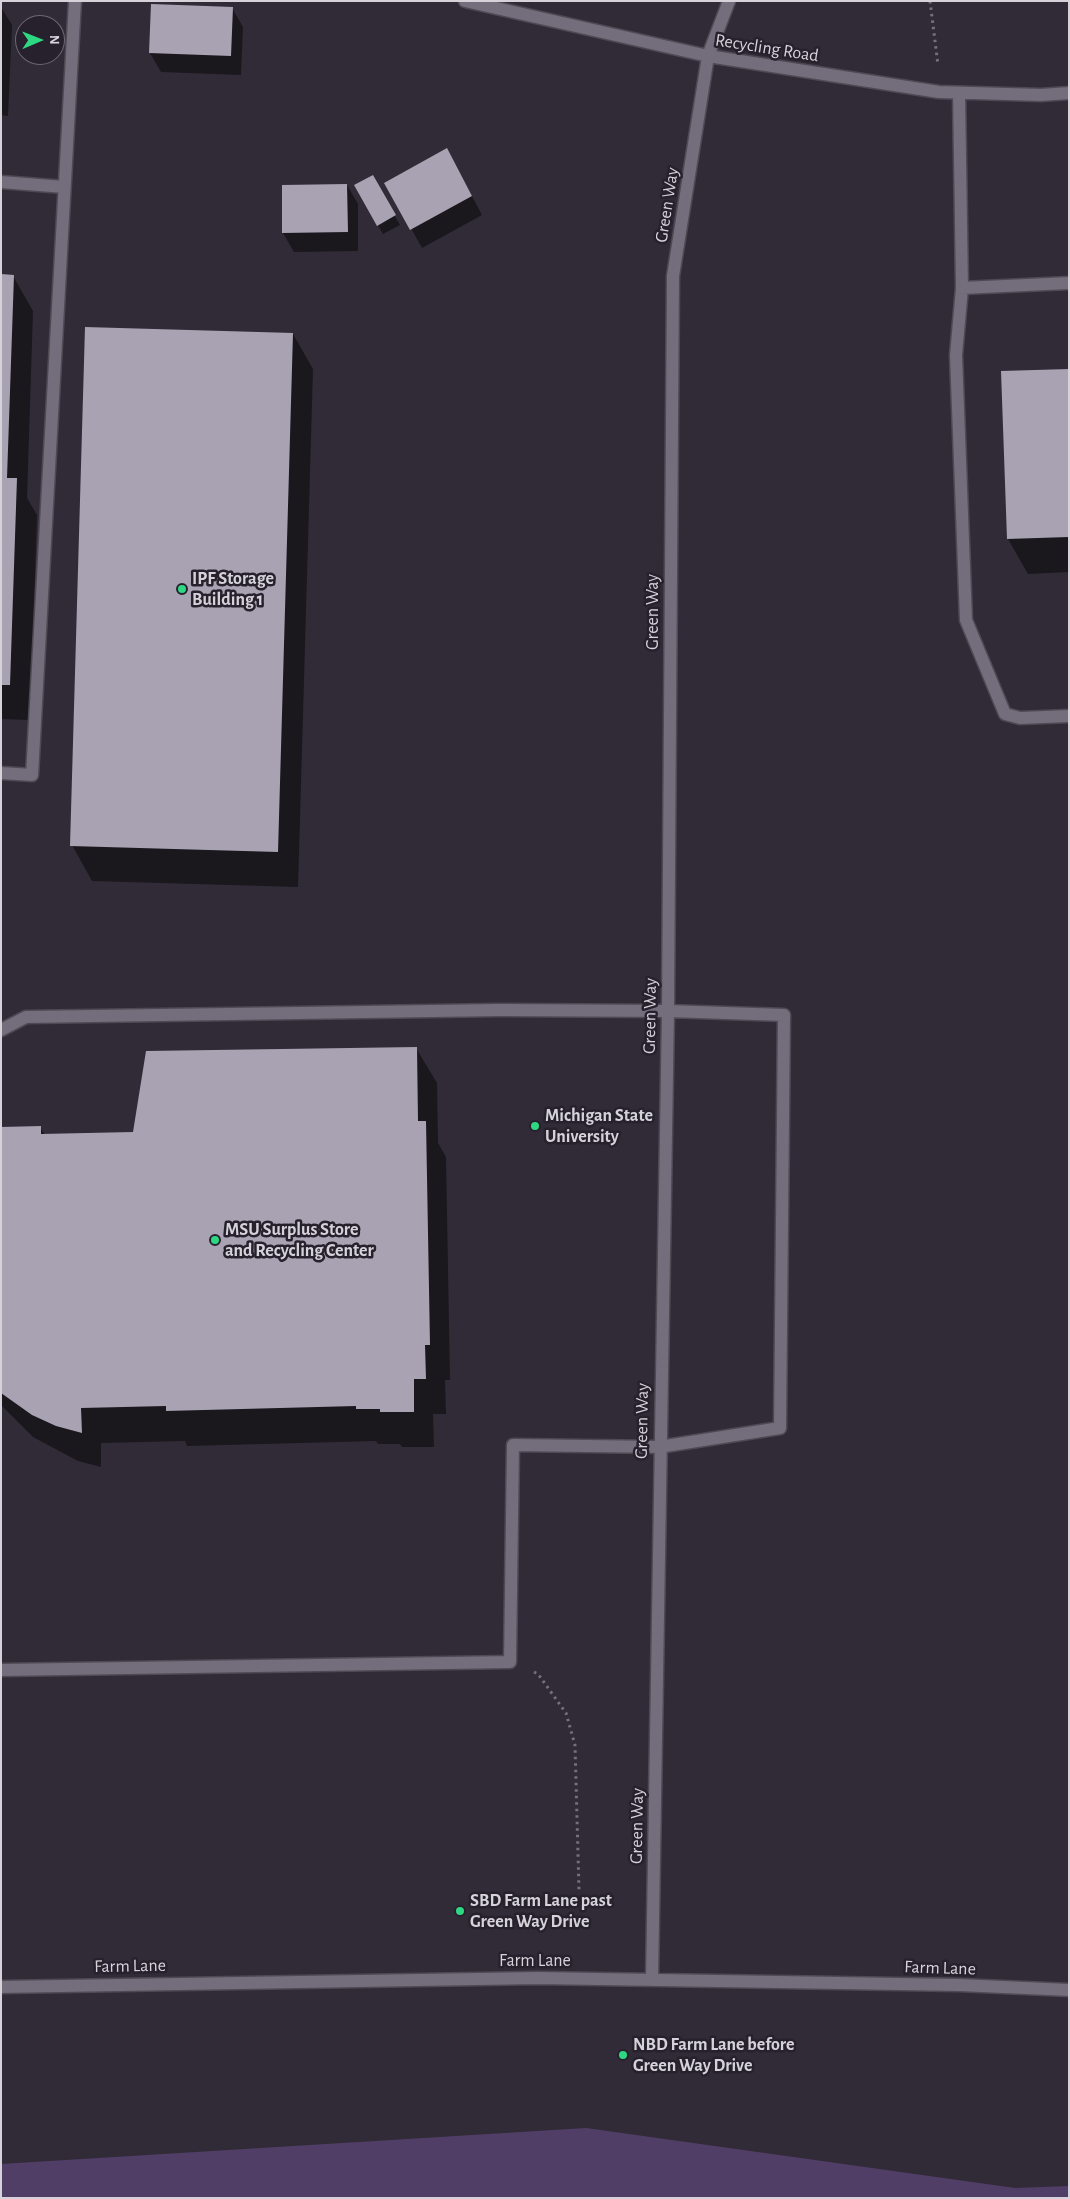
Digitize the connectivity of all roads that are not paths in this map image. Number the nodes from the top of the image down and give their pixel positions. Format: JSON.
{"nodes":[{"id":1,"x":75,"y":1,"type":"edge"},
{"id":2,"x":465,"y":1,"type":"edge"},
{"id":3,"x":729,"y":1,"type":"edge"},
{"id":4,"x":708,"y":56,"type":"junction"},
{"id":5,"x":959,"y":93,"type":"junction"},
{"id":6,"x":1069,"y":93,"type":"edge"},
{"id":7,"x":1,"y":182,"type":"edge"},
{"id":8,"x":64,"y":187,"type":"junction"},
{"id":9,"x":1069,"y":283,"type":"edge"},
{"id":10,"x":962,"y":288,"type":"junction"},
{"id":11,"x":1069,"y":716,"type":"edge"},
{"id":12,"x":1,"y":773,"type":"edge"},
{"id":13,"x":668,"y":1011,"type":"junction"},
{"id":14,"x":1,"y":1030,"type":"edge"},
{"id":15,"x":659,"y":1447,"type":"junction"},
{"id":16,"x":1,"y":1670,"type":"edge"},
{"id":17,"x":652,"y":1980,"type":"junction"},
{"id":18,"x":1,"y":1987,"type":"edge"},
{"id":19,"x":1069,"y":1990,"type":"edge"}],
"edges":[{"from":1,"to":8,"type":"street"},
{"from":2,"to":4,"type":"street","name":"Recycling Road"},
{"from":3,"to":4,"type":"street","name":"Green Way"},
{"from":4,"to":5,"type":"street","name":"Recycling Road"},
{"from":4,"to":13,"type":"street","name":"Green Way"},
{"from":5,"to":6,"type":"street","name":"Recycling Road"},
{"from":5,"to":10,"type":"street"},
{"from":7,"to":8,"type":"street"},
{"from":8,"to":12,"type":"street"},
{"from":9,"to":10,"type":"street"},
{"from":10,"to":11,"type":"street"},
{"from":13,"to":14,"type":"street"},
{"from":13,"to":15,"type":"street","name":"Green Way"},
{"from":13,"to":15,"type":"street"},
{"from":15,"to":16,"type":"street"},
{"from":15,"to":17,"type":"street","name":"Green Way"},
{"from":17,"to":18,"type":"street","name":"Farm Lane"},
{"from":17,"to":19,"type":"street","name":"Farm Lane"}]}
